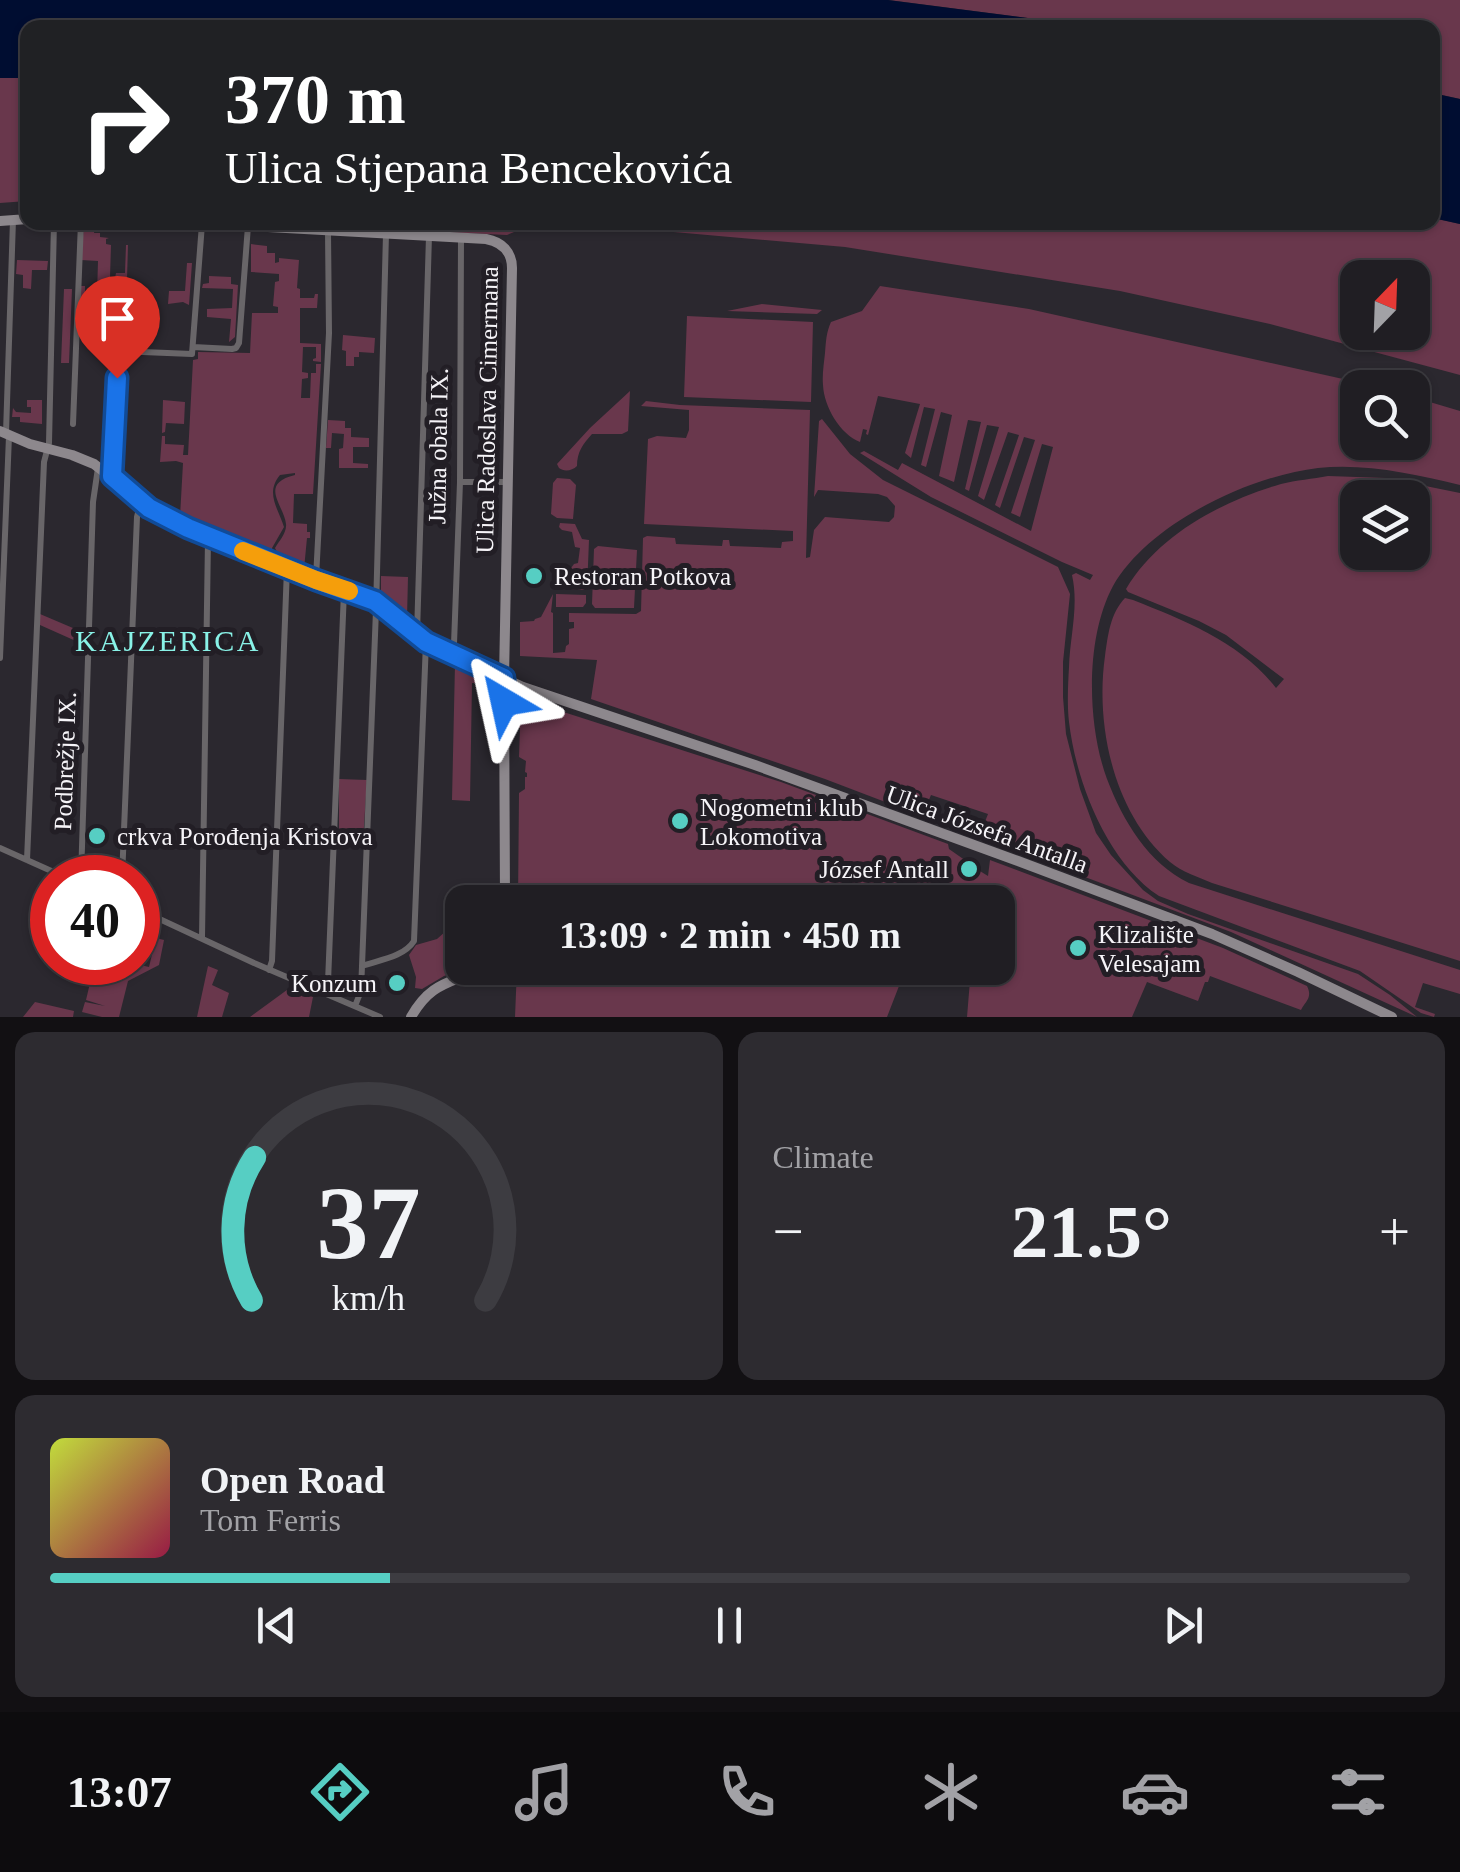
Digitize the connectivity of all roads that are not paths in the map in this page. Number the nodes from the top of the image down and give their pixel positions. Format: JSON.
{"nodes":[{"id":1,"x":13,"y":219,"type":"junction"},
{"id":2,"x":20,"y":219,"type":"edge"},
{"id":3,"x":0,"y":220,"type":"edge"},
{"id":4,"x":54,"y":230,"type":"edge"},
{"id":5,"x":80,"y":230,"type":"edge"},
{"id":6,"x":202,"y":230,"type":"edge"},
{"id":7,"x":248,"y":230,"type":"edge"},
{"id":8,"x":328,"y":230,"type":"joint"},
{"id":9,"x":386,"y":233,"type":"junction"},
{"id":10,"x":429,"y":235,"type":"junction"},
{"id":11,"x":462,"y":236,"type":"junction"},
{"id":12,"x":119,"y":328,"type":"dead end"},
{"id":13,"x":118,"y":351,"type":"junction"},
{"id":14,"x":192,"y":351,"type":"junction"},
{"id":15,"x":73,"y":424,"type":"dead end"},
{"id":16,"x":5,"y":434,"type":"edge"},
{"id":17,"x":46,"y":448,"type":"junction"},
{"id":18,"x":98,"y":466,"type":"junction"},
{"id":19,"x":112,"y":476,"type":"junction"},
{"id":20,"x":460,"y":482,"type":"junction"},
{"id":21,"x":507,"y":482,"type":"junction"},
{"id":22,"x":141,"y":502,"type":"junction"},
{"id":23,"x":208,"y":538,"type":"junction"},
{"id":24,"x":287,"y":568,"type":"junction"},
{"id":25,"x":316,"y":580,"type":"junction"},
{"id":26,"x":344,"y":589,"type":"junction"},
{"id":27,"x":375,"y":601,"type":"junction"},
{"id":28,"x":421,"y":638,"type":"junction"},
{"id":29,"x":451,"y":656,"type":"junction"},
{"id":30,"x":0,"y":658,"type":"edge"},
{"id":31,"x":504,"y":678,"type":"junction"},
{"id":32,"x":0,"y":848,"type":"edge"},
{"id":33,"x":81,"y":855,"type":"edge"},
{"id":34,"x":123,"y":855,"type":"edge"},
{"id":35,"x":27,"y":860,"type":"junction"},
{"id":36,"x":30,"y":861,"type":"edge"},
{"id":37,"x":505,"y":885,"type":"edge"},
{"id":38,"x":160,"y":919,"type":"edge"},
{"id":39,"x":202,"y":938,"type":"junction"},
{"id":40,"x":362,"y":966,"type":"junction"},
{"id":41,"x":269,"y":970,"type":"junction"},
{"id":42,"x":445,"y":984,"type":"edge"},
{"id":43,"x":325,"y":994,"type":"junction"},
{"id":44,"x":355,"y":1006,"type":"junction"},
{"id":45,"x":380,"y":1017,"type":"edge"},
{"id":46,"x":411,"y":1017,"type":"edge"},
{"id":47,"x":1392,"y":1017,"type":"edge"}],
"edges":[{"from":1,"to":2,"type":"street"},
{"from":1,"to":3,"type":"street"},
{"from":1,"to":16,"type":"street"},
{"from":4,"to":17,"type":"street"},
{"from":5,"to":15,"type":"street"},
{"from":6,"to":14,"type":"street"},
{"from":7,"to":14,"type":"street"},
{"from":8,"to":9,"type":"street","name":"Ulica Radoslava Cimermana"},
{"from":8,"to":25,"type":"street"},
{"from":9,"to":10,"type":"street","name":"Ulica Radoslava Cimermana"},
{"from":9,"to":27,"type":"street"},
{"from":10,"to":11,"type":"street","name":"Ulica Radoslava Cimermana"},
{"from":10,"to":28,"type":"street"},
{"from":11,"to":20,"type":"street","name":"Južna obala IX."},
{"from":11,"to":21,"type":"street","name":"Ulica Radoslava Cimermana"},
{"from":12,"to":13,"type":"street"},
{"from":13,"to":14,"type":"street"},
{"from":13,"to":19,"type":"street"},
{"from":16,"to":17,"type":"street","name":"Ulica Józsefa Antalla"},
{"from":16,"to":30,"type":"street"},
{"from":17,"to":18,"type":"street","name":"Ulica Józsefa Antalla"},
{"from":17,"to":35,"type":"street"},
{"from":18,"to":19,"type":"street","name":"Ulica Józsefa Antalla"},
{"from":18,"to":33,"type":"street","name":"Podbrežje IX."},
{"from":19,"to":22,"type":"street","name":"Ulica Józsefa Antalla"},
{"from":20,"to":21,"type":"street"},
{"from":20,"to":29,"type":"street","name":"Južna obala IX."},
{"from":21,"to":31,"type":"street","name":"Ulica Radoslava Cimermana"},
{"from":22,"to":23,"type":"street","name":"Ulica Józsefa Antalla"},
{"from":22,"to":34,"type":"street"},
{"from":23,"to":24,"type":"street","name":"Ulica Józsefa Antalla"},
{"from":23,"to":39,"type":"street"},
{"from":24,"to":25,"type":"street","name":"Ulica Józsefa Antalla"},
{"from":24,"to":41,"type":"street"},
{"from":25,"to":26,"type":"street","name":"Ulica Józsefa Antalla"},
{"from":26,"to":27,"type":"street","name":"Ulica Józsefa Antalla"},
{"from":26,"to":43,"type":"street"},
{"from":27,"to":28,"type":"street","name":"Ulica Józsefa Antalla"},
{"from":27,"to":40,"type":"street"},
{"from":28,"to":29,"type":"street","name":"Ulica Józsefa Antalla"},
{"from":28,"to":40,"type":"street"},
{"from":29,"to":31,"type":"street","name":"Ulica Józsefa Antalla"},
{"from":31,"to":37,"type":"street","name":"Ulica Radoslava Cimermana"},
{"from":31,"to":47,"type":"street","name":"Ulica Józsefa Antalla"},
{"from":32,"to":35,"type":"street"},
{"from":35,"to":36,"type":"street"},
{"from":38,"to":39,"type":"street"},
{"from":39,"to":41,"type":"street"},
{"from":40,"to":44,"type":"street"},
{"from":41,"to":43,"type":"street"},
{"from":42,"to":46,"type":"street"},
{"from":43,"to":44,"type":"street"},
{"from":44,"to":45,"type":"street"}]}
